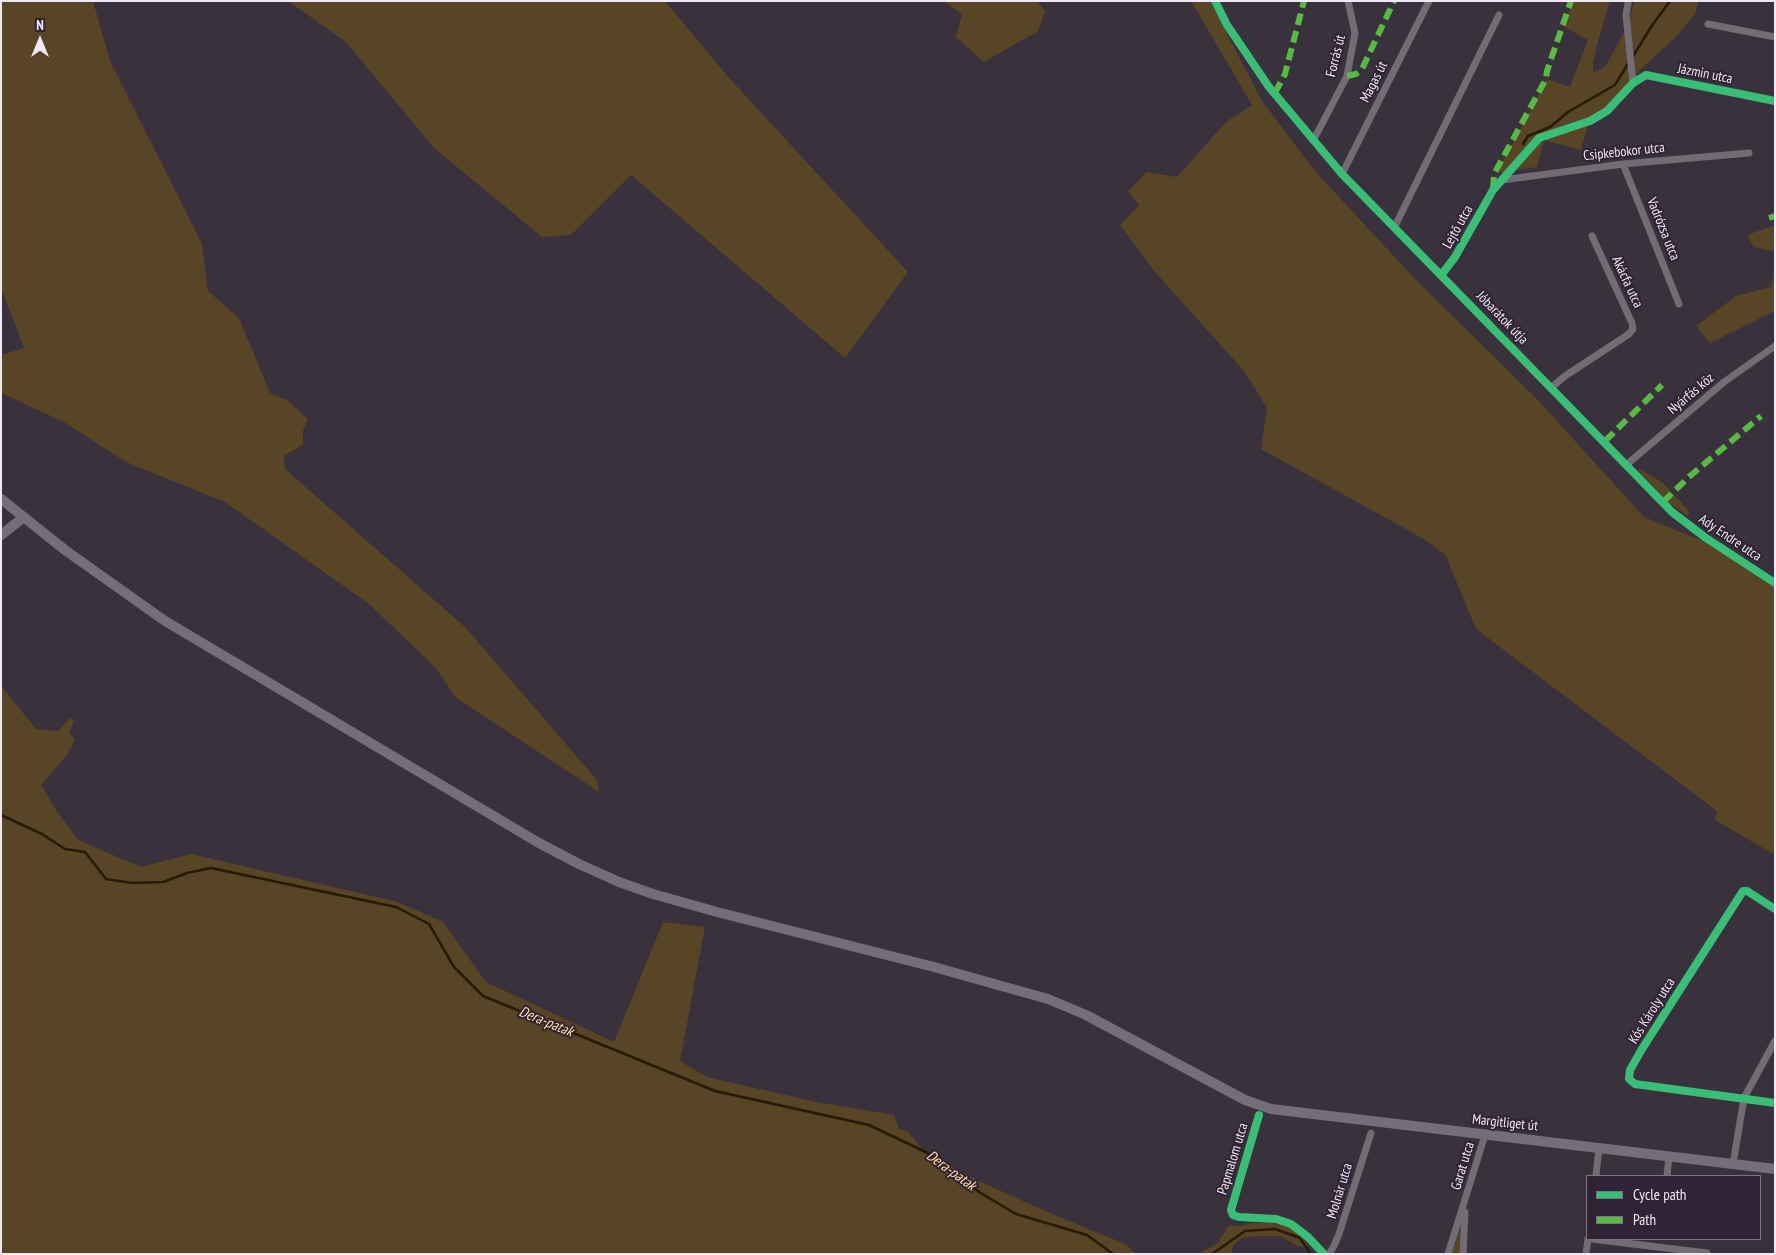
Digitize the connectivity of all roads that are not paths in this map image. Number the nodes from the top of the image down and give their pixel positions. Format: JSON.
{"nodes":[{"id":1,"x":1215,"y":1,"type":"edge"},
{"id":2,"x":1348,"y":1,"type":"edge"},
{"id":3,"x":1429,"y":1,"type":"edge"},
{"id":4,"x":1628,"y":3,"type":"dead end"},
{"id":5,"x":1498,"y":15,"type":"dead end"},
{"id":6,"x":1708,"y":24,"type":"dead end"},
{"id":7,"x":1775,"y":37,"type":"edge"},
{"id":8,"x":1633,"y":83,"type":"junction"},
{"id":9,"x":1775,"y":101,"type":"edge"},
{"id":10,"x":1314,"y":141,"type":"junction"},
{"id":11,"x":1748,"y":153,"type":"dead end"},
{"id":12,"x":1623,"y":164,"type":"junction"},
{"id":13,"x":1342,"y":174,"type":"junction"},
{"id":14,"x":1502,"y":180,"type":"junction"},
{"id":15,"x":1395,"y":226,"type":"junction"},
{"id":16,"x":1592,"y":236,"type":"dead end"},
{"id":17,"x":1442,"y":274,"type":"junction"},
{"id":18,"x":1679,"y":304,"type":"dead end"},
{"id":19,"x":1775,"y":346,"type":"edge"},
{"id":20,"x":1552,"y":387,"type":"junction"},
{"id":21,"x":1626,"y":465,"type":"junction"},
{"id":22,"x":1,"y":499,"type":"edge"},
{"id":23,"x":1672,"y":512,"type":"joint"},
{"id":24,"x":24,"y":517,"type":"junction"},
{"id":25,"x":1,"y":535,"type":"edge"},
{"id":26,"x":1775,"y":583,"type":"edge"},
{"id":27,"x":1775,"y":909,"type":"edge"},
{"id":28,"x":1775,"y":1041,"type":"edge"},
{"id":29,"x":1744,"y":1098,"type":"junction"},
{"id":30,"x":1775,"y":1103,"type":"edge"},
{"id":31,"x":1259,"y":1115,"type":"dead end"},
{"id":32,"x":1371,"y":1133,"type":"dead end"},
{"id":33,"x":1486,"y":1135,"type":"junction"},
{"id":34,"x":1599,"y":1147,"type":"junction"},
{"id":35,"x":1669,"y":1156,"type":"junction"},
{"id":36,"x":1733,"y":1164,"type":"junction"},
{"id":37,"x":1775,"y":1169,"type":"edge"},
{"id":38,"x":1596,"y":1175,"type":"edge"},
{"id":39,"x":1667,"y":1175,"type":"edge"},
{"id":40,"x":1465,"y":1204,"type":"junction"},
{"id":41,"x":1590,"y":1240,"type":"edge"},
{"id":42,"x":1598,"y":1240,"type":"edge"},
{"id":43,"x":1707,"y":1253,"type":"edge"},
{"id":44,"x":1324,"y":1254,"type":"edge"},
{"id":45,"x":1329,"y":1254,"type":"edge"},
{"id":46,"x":1448,"y":1254,"type":"edge"},
{"id":47,"x":1463,"y":1254,"type":"edge"},
{"id":48,"x":1586,"y":1254,"type":"edge"}],
"edges":[{"from":1,"to":10,"type":"street","name":"Jóbarátok útja"},
{"from":2,"to":10,"type":"street","name":"Forrás út"},
{"from":3,"to":13,"type":"street","name":"Magas út"},
{"from":4,"to":8,"type":"street"},
{"from":5,"to":15,"type":"street"},
{"from":6,"to":7,"type":"street"},
{"from":8,"to":9,"type":"street","name":"Jázmin utca"},
{"from":8,"to":14,"type":"street","name":"Lejtő utca"},
{"from":10,"to":13,"type":"street","name":"Jóbarátok útja"},
{"from":11,"to":12,"type":"street","name":"Csipkebokor utca"},
{"from":12,"to":14,"type":"street","name":"Csipkebokor utca"},
{"from":12,"to":18,"type":"street","name":"Vadrózsa utca"},
{"from":13,"to":15,"type":"street","name":"Jóbarátok útja"},
{"from":14,"to":17,"type":"street","name":"Lejtő utca"},
{"from":15,"to":17,"type":"street","name":"Jóbarátok útja"},
{"from":16,"to":20,"type":"street","name":"Akácfa utca"},
{"from":17,"to":20,"type":"street","name":"Jóbarátok útja"},
{"from":19,"to":21,"type":"street","name":"Nyárfás köz"},
{"from":20,"to":21,"type":"street","name":"Jóbarátok útja"},
{"from":21,"to":23,"type":"street","name":"Jóbarátok útja"},
{"from":22,"to":24,"type":"main road","name":"Margitliget út"},
{"from":23,"to":26,"type":"street","name":"Ady Endre utca"},
{"from":24,"to":25,"type":"main road"},
{"from":24,"to":33,"type":"main road","name":"Margitliget út"},
{"from":27,"to":29,"type":"street","name":"Kós Károly utca"},
{"from":28,"to":29,"type":"street"},
{"from":29,"to":30,"type":"street"},
{"from":29,"to":36,"type":"street"},
{"from":31,"to":44,"type":"street","name":"Papmalom utca"},
{"from":32,"to":45,"type":"street","name":"Molnár utca"},
{"from":33,"to":34,"type":"main road","name":"Margitliget út"},
{"from":33,"to":40,"type":"street","name":"Garat utca"},
{"from":34,"to":35,"type":"main road","name":"Margitliget út"},
{"from":34,"to":38,"type":"street"},
{"from":35,"to":36,"type":"main road","name":"Margitliget út"},
{"from":35,"to":39,"type":"street"},
{"from":36,"to":37,"type":"main road","name":"Margitliget út"},
{"from":40,"to":46,"type":"street","name":"Garat utca"},
{"from":40,"to":47,"type":"street","name":"Garat utca"},
{"from":41,"to":48,"type":"street"},
{"from":42,"to":43,"type":"street"}]}
